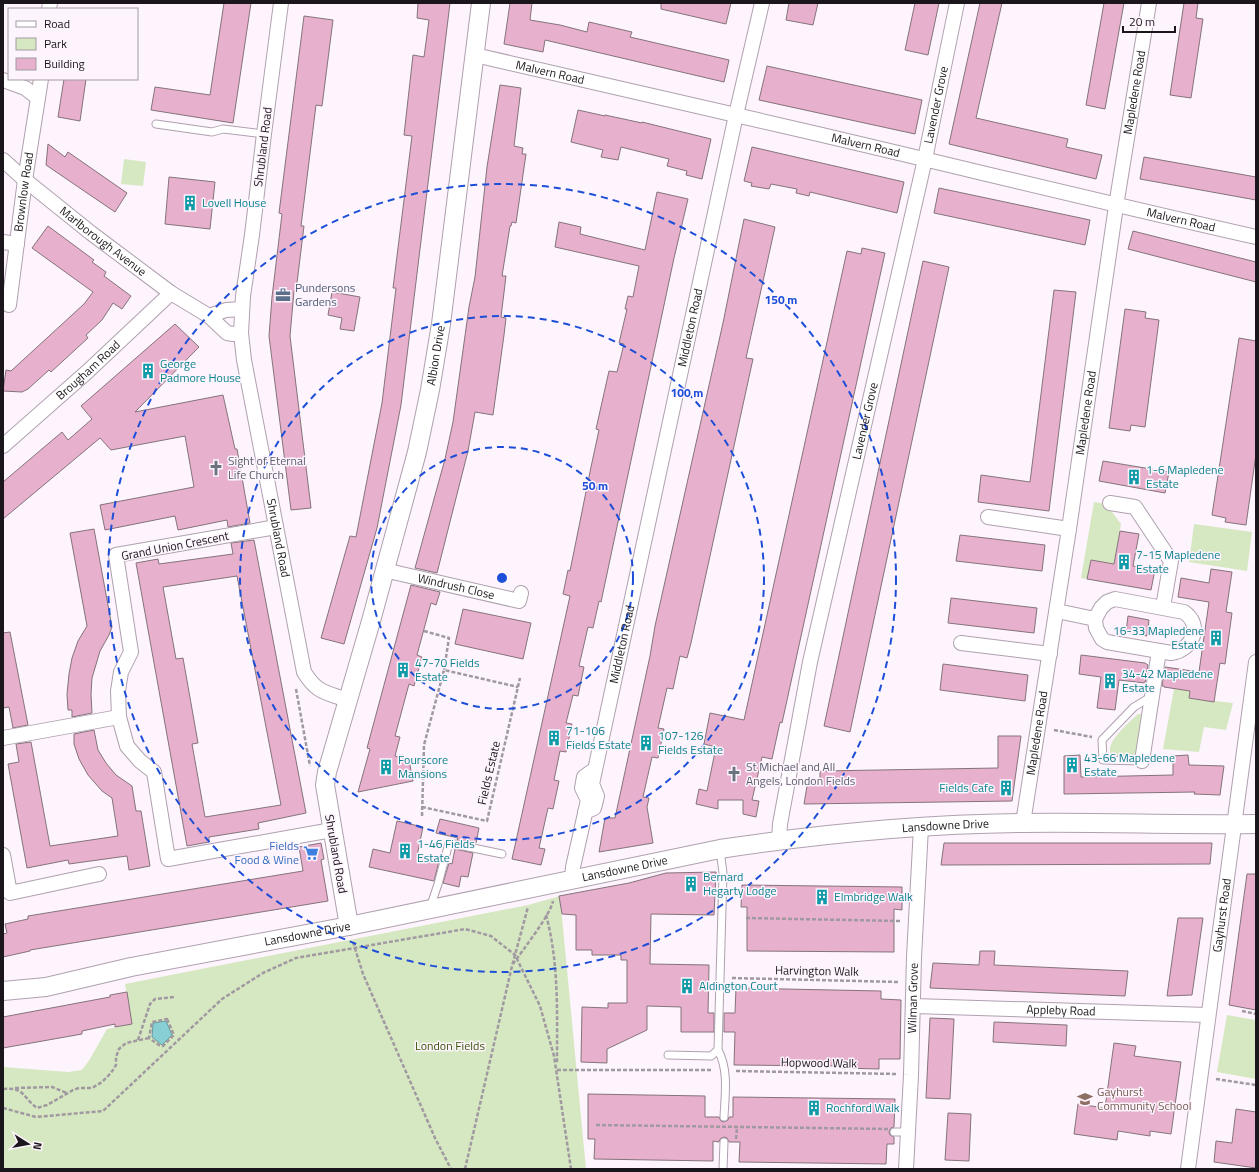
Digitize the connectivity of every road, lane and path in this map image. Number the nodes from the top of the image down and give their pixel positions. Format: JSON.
{"nodes":[{"id":1,"x":281,"y":3,"type":"edge"},
{"id":2,"x":481,"y":3,"type":"edge"},
{"id":3,"x":762,"y":3,"type":"edge"},
{"id":4,"x":957,"y":3,"type":"edge"},
{"id":5,"x":1149,"y":3,"type":"edge"},
{"id":6,"x":475,"y":55,"type":"junction"},
{"id":7,"x":3,"y":80,"type":"edge"},
{"id":8,"x":41,"y":80,"type":"edge"},
{"id":9,"x":38,"y":98,"type":"junction"},
{"id":10,"x":736,"y":115,"type":"junction"},
{"id":11,"x":156,"y":124,"type":"dead end"},
{"id":12,"x":264,"y":134,"type":"junction"},
{"id":13,"x":925,"y":159,"type":"junction"},
{"id":14,"x":3,"y":160,"type":"edge"},
{"id":15,"x":25,"y":180,"type":"junction"},
{"id":16,"x":1116,"y":206,"type":"junction"},
{"id":17,"x":1256,"y":237,"type":"edge"},
{"id":18,"x":3,"y":242,"type":"edge"},
{"id":19,"x":18,"y":244,"type":"junction"},
{"id":20,"x":171,"y":293,"type":"junction"},
{"id":21,"x":9,"y":305,"type":"dead end"},
{"id":22,"x":242,"y":310,"type":"junction"},
{"id":23,"x":209,"y":316,"type":"junction"},
{"id":24,"x":241,"y":334,"type":"junction"},
{"id":25,"x":3,"y":446,"type":"edge"},
{"id":26,"x":1110,"y":503,"type":"dead end"},
{"id":27,"x":988,"y":517,"type":"dead end"},
{"id":28,"x":276,"y":527,"type":"junction"},
{"id":29,"x":1069,"y":529,"type":"junction"},
{"id":30,"x":384,"y":570,"type":"junction"},
{"id":31,"x":521,"y":594,"type":"dead end"},
{"id":32,"x":1163,"y":607,"type":"junction"},
{"id":33,"x":1057,"y":611,"type":"junction"},
{"id":34,"x":1095,"y":619,"type":"junction"},
{"id":35,"x":424,"y":631,"type":"dead end"},
{"id":36,"x":961,"y":643,"type":"dead end"},
{"id":37,"x":1159,"y":651,"type":"junction"},
{"id":38,"x":1050,"y":654,"type":"junction"},
{"id":39,"x":1256,"y":662,"type":"edge"},
{"id":40,"x":444,"y":670,"type":"junction"},
{"id":41,"x":520,"y":678,"type":"dead end"},
{"id":42,"x":518,"y":687,"type":"junction"},
{"id":43,"x":296,"y":689,"type":"dead end"},
{"id":44,"x":1153,"y":694,"type":"junction"},
{"id":45,"x":347,"y":700,"type":"junction"},
{"id":46,"x":119,"y":717,"type":"junction"},
{"id":47,"x":1038,"y":728,"type":"junction"},
{"id":48,"x":3,"y":738,"type":"edge"},
{"id":49,"x":1102,"y":740,"type":"junction"},
{"id":50,"x":1142,"y":761,"type":"joint"},
{"id":51,"x":310,"y":767,"type":"dead end"},
{"id":52,"x":595,"y":769,"type":"junction"},
{"id":53,"x":422,"y":806,"type":"junction"},
{"id":54,"x":587,"y":806,"type":"junction"},
{"id":55,"x":422,"y":816,"type":"dead end"},
{"id":56,"x":1023,"y":823,"type":"junction"},
{"id":57,"x":1256,"y":824,"type":"edge"},
{"id":58,"x":1235,"y":825,"type":"junction"},
{"id":59,"x":921,"y":827,"type":"junction"},
{"id":60,"x":332,"y":830,"type":"junction"},
{"id":61,"x":779,"y":840,"type":"junction"},
{"id":62,"x":720,"y":849,"type":"junction"},
{"id":63,"x":502,"y":854,"type":"dead end"},
{"id":64,"x":3,"y":855,"type":"edge"},
{"id":65,"x":99,"y":874,"type":"dead end"},
{"id":66,"x":572,"y":880,"type":"junction"},
{"id":67,"x":553,"y":898,"type":"dead end"},
{"id":68,"x":529,"y":902,"type":"dead end"},
{"id":69,"x":430,"y":908,"type":"junction"},
{"id":70,"x":546,"y":915,"type":"junction"},
{"id":71,"x":746,"y":918,"type":"dead end"},
{"id":72,"x":903,"y":921,"type":"dead end"},
{"id":73,"x":349,"y":926,"type":"junction"},
{"id":74,"x":355,"y":948,"type":"junction"},
{"id":75,"x":515,"y":955,"type":"junction"},
{"id":76,"x":517,"y":958,"type":"junction"},
{"id":77,"x":512,"y":966,"type":"junction"},
{"id":78,"x":720,"y":978,"type":"junction"},
{"id":79,"x":914,"y":982,"type":"junction"},
{"id":80,"x":3,"y":991,"type":"edge"},
{"id":81,"x":174,"y":997,"type":"dead end"},
{"id":82,"x":914,"y":1006,"type":"junction"},
{"id":83,"x":1242,"y":1011,"type":"dead end"},
{"id":84,"x":1256,"y":1014,"type":"edge"},
{"id":85,"x":1208,"y":1015,"type":"junction"},
{"id":86,"x":149,"y":1038,"type":"junction"},
{"id":87,"x":138,"y":1040,"type":"junction"},
{"id":88,"x":718,"y":1050,"type":"junction"},
{"id":89,"x":668,"y":1055,"type":"dead end"},
{"id":90,"x":557,"y":1070,"type":"junction"},
{"id":91,"x":725,"y":1070,"type":"junction"},
{"id":92,"x":911,"y":1075,"type":"junction"},
{"id":93,"x":1200,"y":1076,"type":"junction"},
{"id":94,"x":1256,"y":1085,"type":"edge"},
{"id":95,"x":14,"y":1088,"type":"junction"},
{"id":96,"x":3,"y":1089,"type":"edge"},
{"id":97,"x":68,"y":1093,"type":"junction"},
{"id":98,"x":3,"y":1108,"type":"edge"},
{"id":99,"x":724,"y":1117,"type":"dead end"},
{"id":100,"x":596,"y":1125,"type":"dead end"},
{"id":101,"x":737,"y":1127,"type":"junction"},
{"id":102,"x":893,"y":1130,"type":"joint"},
{"id":103,"x":909,"y":1132,"type":"junction"},
{"id":104,"x":724,"y":1142,"type":"dead end"},
{"id":105,"x":736,"y":1142,"type":"dead end"},
{"id":106,"x":451,"y":1169,"type":"edge"},
{"id":107,"x":465,"y":1169,"type":"edge"},
{"id":108,"x":571,"y":1169,"type":"edge"},
{"id":109,"x":723,"y":1169,"type":"edge"},
{"id":110,"x":906,"y":1169,"type":"edge"},
{"id":111,"x":1188,"y":1169,"type":"edge"}],
"edges":[{"from":1,"to":12,"type":"street","name":"Shrubland Road"},
{"from":2,"to":6,"type":"street","name":"Albion Drive"},
{"from":3,"to":10,"type":"street","name":"Middleton Road"},
{"from":4,"to":13,"type":"street","name":"Lavender Grove"},
{"from":5,"to":16,"type":"street","name":"Mapledene Road"},
{"from":6,"to":10,"type":"street","name":"Malvern Road"},
{"from":6,"to":30,"type":"street","name":"Albion Drive"},
{"from":7,"to":9,"type":"street"},
{"from":8,"to":9,"type":"street","name":"Brownlow Road"},
{"from":9,"to":15,"type":"street","name":"Brownlow Road"},
{"from":10,"to":13,"type":"street","name":"Malvern Road"},
{"from":10,"to":52,"type":"street","name":"Middleton Road"},
{"from":11,"to":12,"type":"lane"},
{"from":12,"to":22,"type":"street","name":"Shrubland Road"},
{"from":13,"to":16,"type":"street","name":"Malvern Road"},
{"from":13,"to":61,"type":"street","name":"Lavender Grove"},
{"from":14,"to":15,"type":"street","name":"Marlborough Avenue"},
{"from":15,"to":19,"type":"street","name":"Brownlow Road"},
{"from":15,"to":20,"type":"street","name":"Marlborough Avenue"},
{"from":16,"to":17,"type":"street","name":"Malvern Road"},
{"from":16,"to":29,"type":"street","name":"Mapledene Road"},
{"from":18,"to":19,"type":"street"},
{"from":19,"to":21,"type":"street","name":"Brownlow Road"},
{"from":20,"to":23,"type":"street","name":"Marlborough Avenue"},
{"from":20,"to":25,"type":"street","name":"Brougham Road"},
{"from":22,"to":23,"type":"street"},
{"from":22,"to":24,"type":"street","name":"Shrubland Road"},
{"from":23,"to":24,"type":"street","name":"Marlborough Avenue"},
{"from":24,"to":28,"type":"street","name":"Shrubland Road"},
{"from":26,"to":32,"type":"street"},
{"from":27,"to":29,"type":"street"},
{"from":28,"to":45,"type":"street","name":"Shrubland Road"},
{"from":28,"to":46,"type":"street","name":"Grand Union Crescent"},
{"from":29,"to":33,"type":"street","name":"Mapledene Road"},
{"from":30,"to":31,"type":"street","name":"Windrush Close"},
{"from":30,"to":45,"type":"street","name":"Albion Drive"},
{"from":32,"to":34,"type":"street"},
{"from":32,"to":37,"type":"street"},
{"from":33,"to":34,"type":"street"},
{"from":33,"to":38,"type":"street","name":"Mapledene Road"},
{"from":34,"to":37,"type":"street"},
{"from":35,"to":40,"type":"path"},
{"from":36,"to":38,"type":"street"},
{"from":37,"to":44,"type":"street"},
{"from":38,"to":47,"type":"street","name":"Mapledene Road"},
{"from":39,"to":58,"type":"street","name":"Gayhurst Road"},
{"from":40,"to":42,"type":"path"},
{"from":40,"to":53,"type":"path"},
{"from":41,"to":42,"type":"path","name":"Fields Estate"},
{"from":42,"to":53,"type":"path","name":"Fields Estate"},
{"from":43,"to":51,"type":"path"},
{"from":44,"to":49,"type":"lane"},
{"from":44,"to":50,"type":"street"},
{"from":45,"to":60,"type":"street","name":"Shrubland Road"},
{"from":46,"to":48,"type":"street"},
{"from":46,"to":60,"type":"street","name":"Grand Union Crescent"},
{"from":47,"to":49,"type":"path"},
{"from":47,"to":56,"type":"street","name":"Mapledene Road"},
{"from":49,"to":50,"type":"lane"},
{"from":52,"to":54,"type":"street","name":"Middleton Road"},
{"from":52,"to":54,"type":"street","name":"Middleton Road"},
{"from":53,"to":55,"type":"path"},
{"from":54,"to":66,"type":"street","name":"Middleton Road"},
{"from":56,"to":58,"type":"street","name":"Lansdowne Drive"},
{"from":56,"to":59,"type":"street","name":"Lansdowne Drive"},
{"from":57,"to":58,"type":"street","name":"Lansdowne Drive"},
{"from":58,"to":85,"type":"street","name":"Gayhurst Road"},
{"from":59,"to":61,"type":"street","name":"Lansdowne Drive"},
{"from":59,"to":79,"type":"street","name":"Wilman Grove"},
{"from":60,"to":73,"type":"street","name":"Shrubland Road"},
{"from":61,"to":62,"type":"street","name":"Lansdowne Drive"},
{"from":62,"to":66,"type":"street","name":"Lansdowne Drive"},
{"from":62,"to":78,"type":"lane"},
{"from":63,"to":69,"type":"lane"},
{"from":64,"to":65,"type":"street"},
{"from":66,"to":69,"type":"street","name":"Lansdowne Drive"},
{"from":67,"to":70,"type":"path"},
{"from":68,"to":75,"type":"path"},
{"from":69,"to":73,"type":"street","name":"Lansdowne Drive"},
{"from":70,"to":76,"type":"path"},
{"from":70,"to":90,"type":"path"},
{"from":71,"to":72,"type":"path"},
{"from":73,"to":74,"type":"path"},
{"from":73,"to":80,"type":"street","name":"Lansdowne Drive"},
{"from":74,"to":75,"type":"path"},
{"from":74,"to":98,"type":"path"},
{"from":74,"to":106,"type":"path"},
{"from":75,"to":76,"type":"path"},
{"from":75,"to":77,"type":"path"},
{"from":76,"to":77,"type":"path"},
{"from":76,"to":90,"type":"path"},
{"from":77,"to":107,"type":"path"},
{"from":78,"to":79,"type":"path","name":"Harvington Walk"},
{"from":78,"to":88,"type":"lane"},
{"from":79,"to":82,"type":"street","name":"Wilman Grove"},
{"from":81,"to":87,"type":"path"},
{"from":82,"to":85,"type":"street","name":"Appleby Road"},
{"from":82,"to":92,"type":"street","name":"Wilman Grove"},
{"from":83,"to":84,"type":"path"},
{"from":85,"to":93,"type":"street","name":"Gayhurst Road"},
{"from":86,"to":86,"type":"path"},
{"from":86,"to":87,"type":"path"},
{"from":87,"to":97,"type":"path"},
{"from":88,"to":89,"type":"lane"},
{"from":88,"to":91,"type":"lane"},
{"from":90,"to":91,"type":"path","name":"Hopwood Walk"},
{"from":90,"to":108,"type":"path"},
{"from":91,"to":92,"type":"path","name":"Hopwood Walk"},
{"from":91,"to":99,"type":"lane"},
{"from":92,"to":103,"type":"street","name":"Wilman Grove"},
{"from":93,"to":94,"type":"path"},
{"from":93,"to":111,"type":"street","name":"Gayhurst Road"},
{"from":95,"to":96,"type":"path"},
{"from":95,"to":97,"type":"path"},
{"from":95,"to":97,"type":"path"},
{"from":100,"to":101,"type":"path","bridge":true},
{"from":101,"to":102,"type":"path","bridge":true},
{"from":101,"to":105,"type":"path"},
{"from":102,"to":103,"type":"lane"},
{"from":103,"to":110,"type":"street","name":"Wilman Grove"},
{"from":104,"to":109,"type":"lane"}]}
